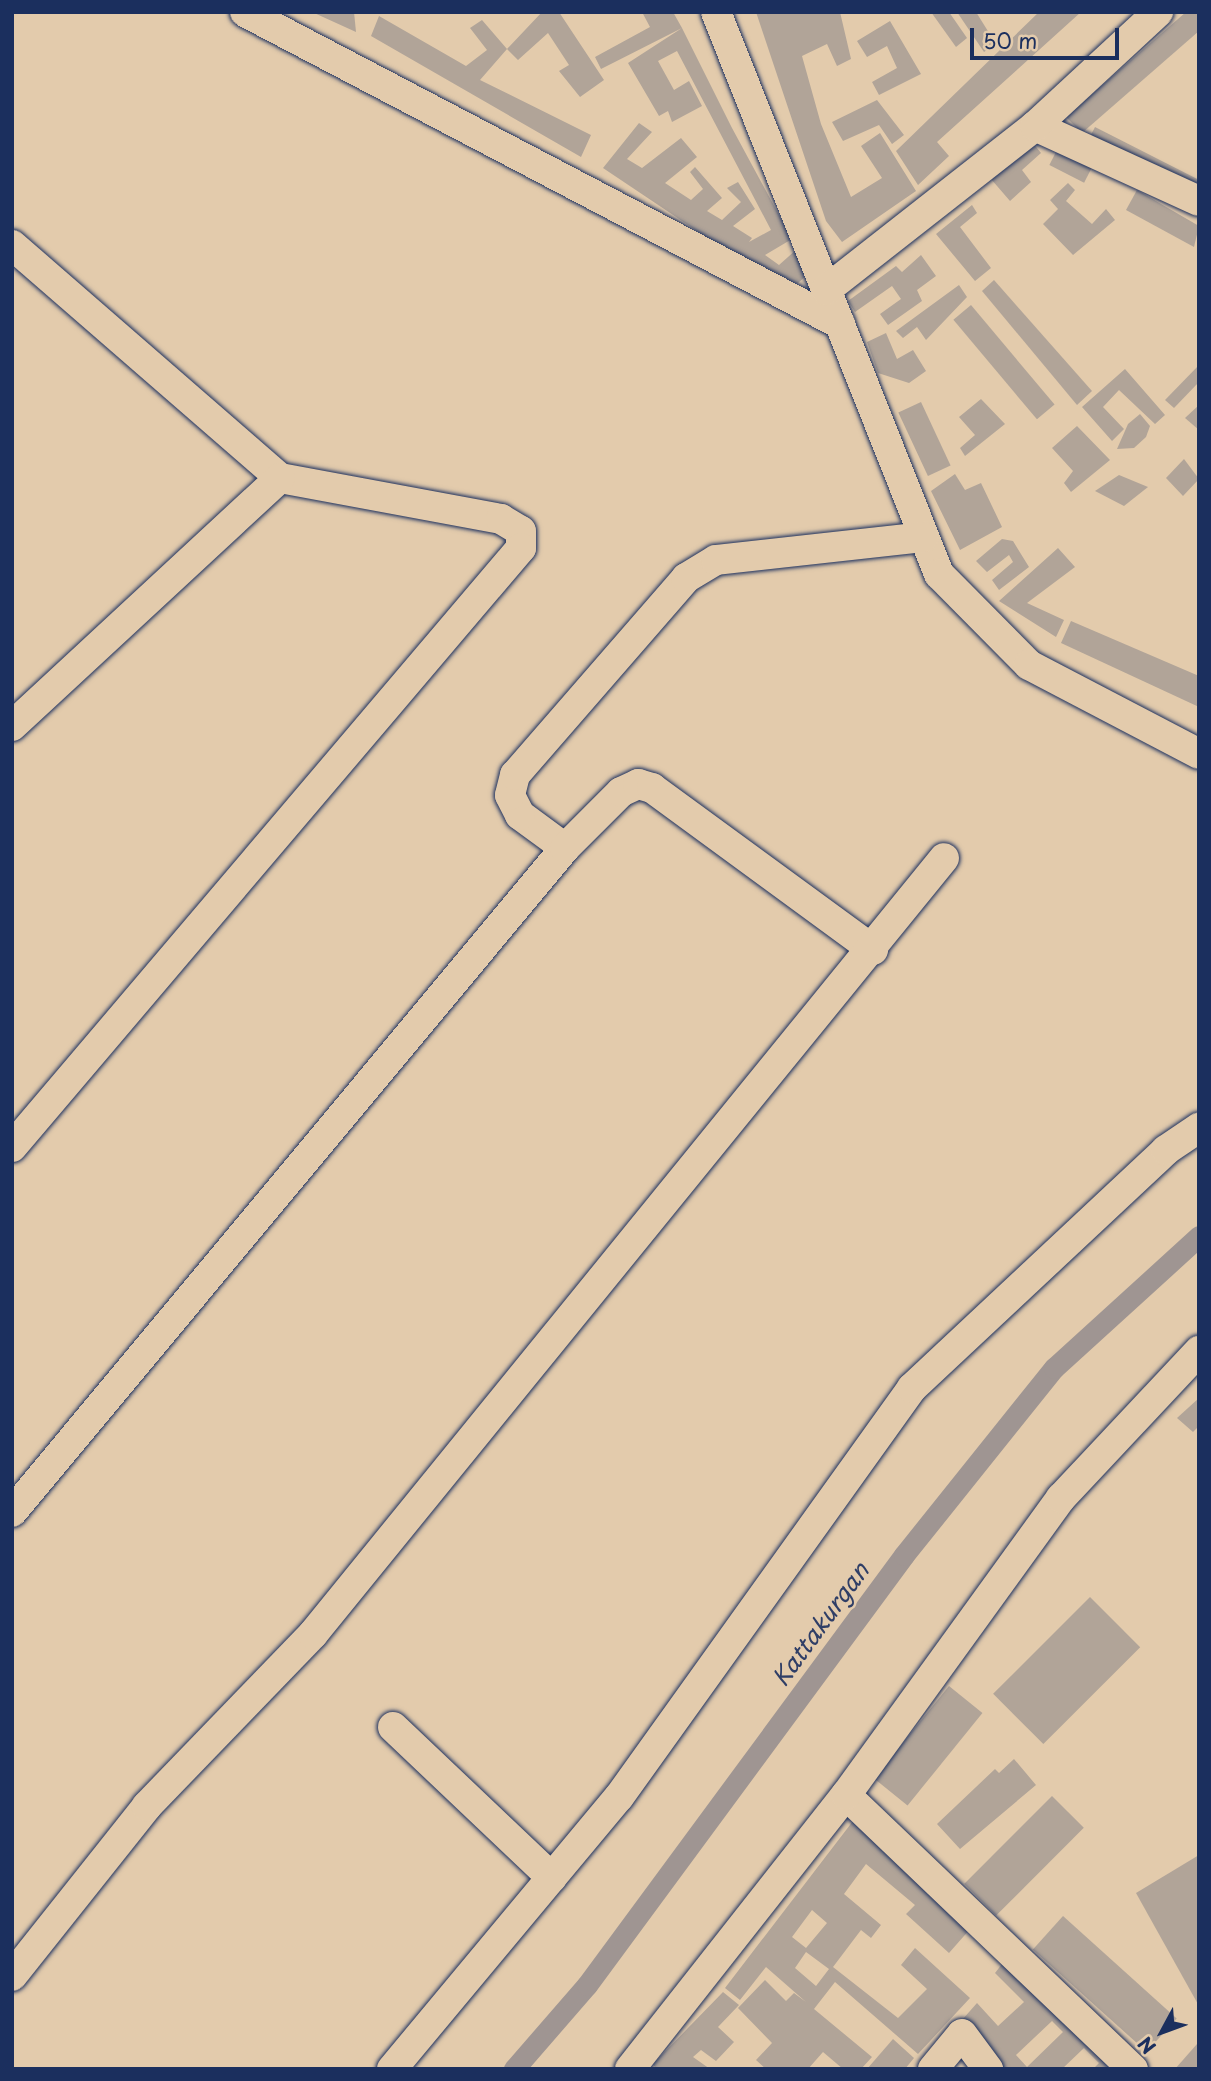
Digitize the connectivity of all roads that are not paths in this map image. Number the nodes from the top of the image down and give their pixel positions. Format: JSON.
{"nodes":[{"id":1,"x":245,"y":12,"type":"edge"},
{"id":2,"x":716,"y":12,"type":"edge"},
{"id":3,"x":1157,"y":12,"type":"edge"},
{"id":4,"x":1035,"y":126,"type":"junction"},
{"id":5,"x":1199,"y":201,"type":"edge"},
{"id":6,"x":12,"y":245,"type":"edge"},
{"id":7,"x":827,"y":290,"type":"junction"},
{"id":8,"x":840,"y":324,"type":"junction"},
{"id":9,"x":280,"y":478,"type":"junction"},
{"id":10,"x":924,"y":537,"type":"junction"},
{"id":11,"x":12,"y":726,"type":"edge"},
{"id":12,"x":1199,"y":754,"type":"edge"},
{"id":13,"x":565,"y":848,"type":"junction"},
{"id":14,"x":944,"y":858,"type":"dead end"},
{"id":15,"x":873,"y":950,"type":"junction"},
{"id":16,"x":1199,"y":1128,"type":"edge"},
{"id":17,"x":12,"y":1147,"type":"edge"},
{"id":18,"x":1199,"y":1351,"type":"edge"},
{"id":19,"x":12,"y":1512,"type":"edge"},
{"id":20,"x":393,"y":1727,"type":"dead end"},
{"id":21,"x":846,"y":1795,"type":"junction"},
{"id":22,"x":552,"y":1878,"type":"junction"},
{"id":23,"x":12,"y":1976,"type":"edge"},
{"id":24,"x":392,"y":2069,"type":"edge"},
{"id":25,"x":630,"y":2069,"type":"edge"},
{"id":26,"x":933,"y":2069,"type":"edge"},
{"id":27,"x":988,"y":2069,"type":"edge"},
{"id":28,"x":1133,"y":2069,"type":"edge"}],
"edges":[{"from":1,"to":8,"type":"street"},
{"from":2,"to":7,"type":"street"},
{"from":3,"to":4,"type":"street"},
{"from":4,"to":5,"type":"street"},
{"from":4,"to":7,"type":"street"},
{"from":6,"to":9,"type":"street"},
{"from":7,"to":8,"type":"street"},
{"from":8,"to":10,"type":"street"},
{"from":9,"to":11,"type":"street"},
{"from":9,"to":17,"type":"street"},
{"from":10,"to":12,"type":"street"},
{"from":10,"to":13,"type":"street"},
{"from":13,"to":15,"type":"street"},
{"from":13,"to":19,"type":"street"},
{"from":14,"to":15,"type":"street"},
{"from":15,"to":23,"type":"street"},
{"from":16,"to":22,"type":"street"},
{"from":18,"to":21,"type":"street"},
{"from":20,"to":22,"type":"street"},
{"from":21,"to":25,"type":"street"},
{"from":21,"to":28,"type":"street"},
{"from":22,"to":24,"type":"street"},
{"from":26,"to":27,"type":"street"}]}
